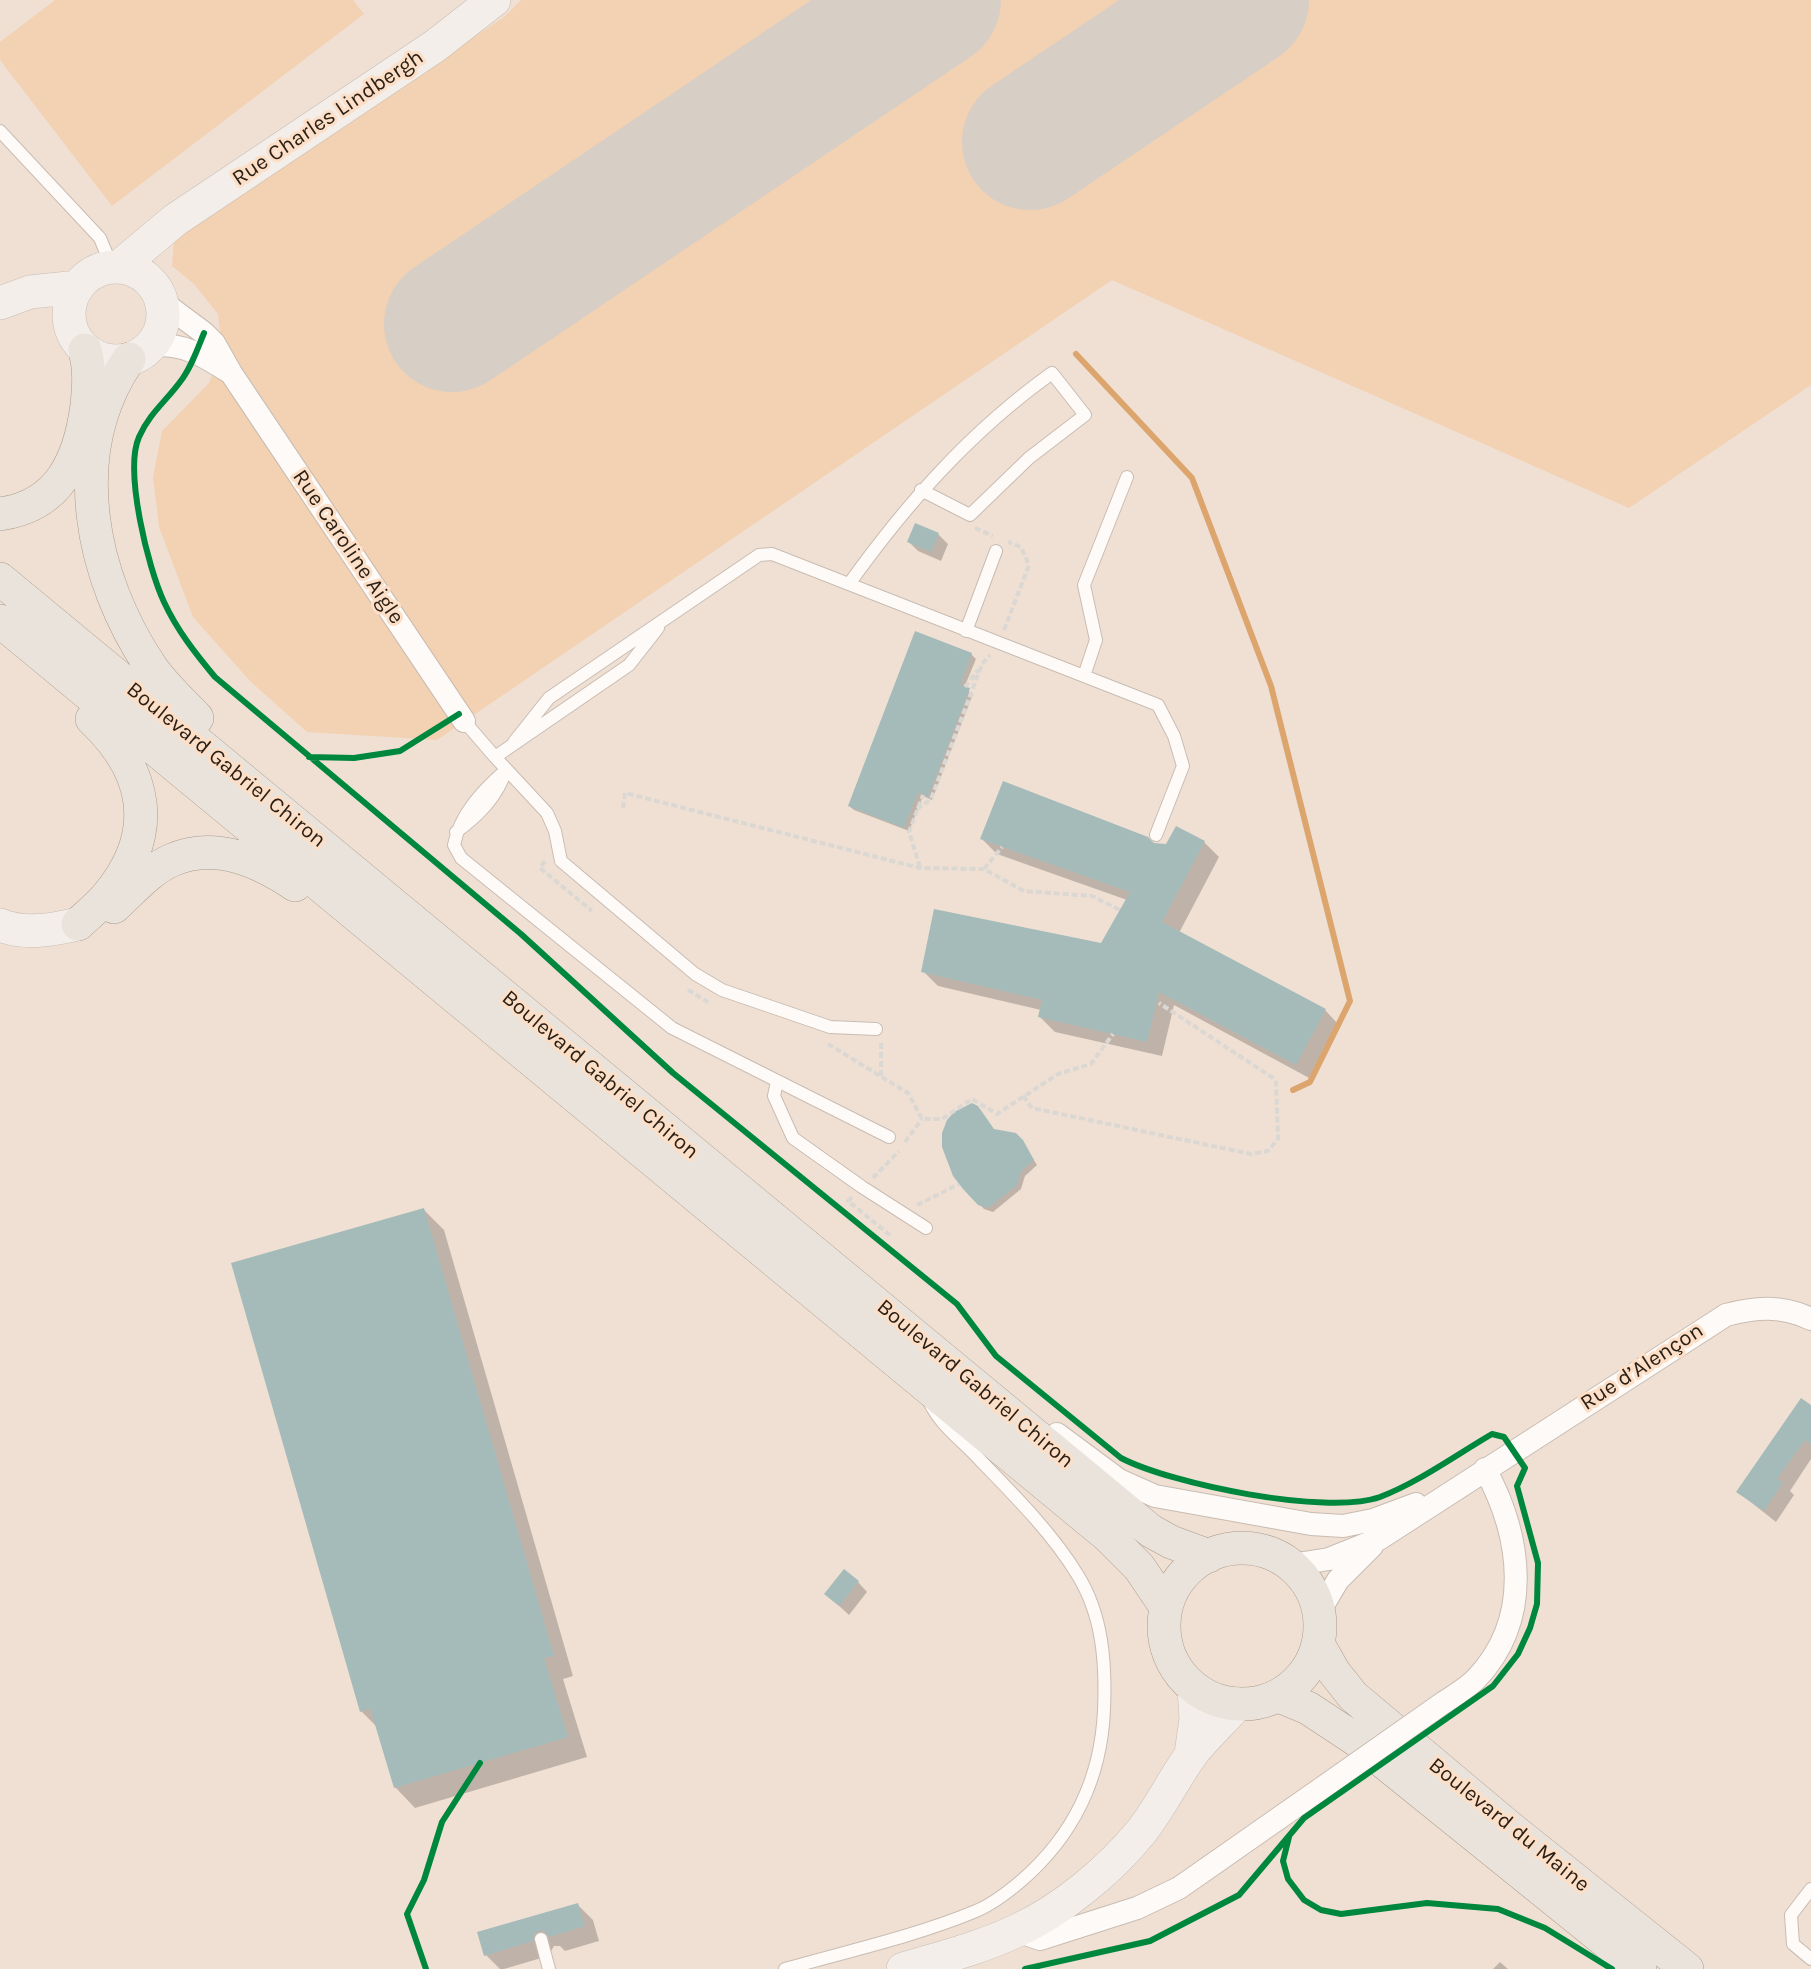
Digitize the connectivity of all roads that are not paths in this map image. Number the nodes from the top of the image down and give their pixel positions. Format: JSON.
{"nodes":[{"id":1,"x":494,"y":0,"type":"edge"},
{"id":2,"x":0,"y":131,"type":"edge"},
{"id":3,"x":160,"y":234,"type":"junction"},
{"id":4,"x":115,"y":267,"type":"junction"},
{"id":5,"x":78,"y":287,"type":"junction"},
{"id":6,"x":157,"y":292,"type":"junction"},
{"id":7,"x":3,"y":302,"type":"edge"},
{"id":8,"x":69,"y":319,"type":"junction"},
{"id":9,"x":85,"y":350,"type":"junction"},
{"id":10,"x":140,"y":353,"type":"junction"},
{"id":11,"x":231,"y":373,"type":"junction"},
{"id":12,"x":1126,"y":477,"type":"dead end"},
{"id":13,"x":921,"y":490,"type":"junction"},
{"id":14,"x":0,"y":514,"type":"edge"},
{"id":15,"x":996,"y":551,"type":"dead end"},
{"id":16,"x":0,"y":579,"type":"edge"},
{"id":17,"x":849,"y":584,"type":"junction"},
{"id":18,"x":664,"y":620,"type":"junction"},
{"id":19,"x":0,"y":621,"type":"edge"},
{"id":20,"x":966,"y":631,"type":"junction"},
{"id":21,"x":0,"y":637,"type":"edge"},
{"id":22,"x":1084,"y":676,"type":"junction"},
{"id":23,"x":464,"y":721,"type":"joint"},
{"id":24,"x":514,"y":742,"type":"junction"},
{"id":25,"x":495,"y":757,"type":"junction"},
{"id":26,"x":506,"y":770,"type":"junction"},
{"id":27,"x":264,"y":795,"type":"junction"},
{"id":28,"x":1156,"y":835,"type":"dead end"},
{"id":29,"x":78,"y":924,"type":"junction"},
{"id":30,"x":0,"y":925,"type":"edge"},
{"id":31,"x":379,"y":935,"type":"junction"},
{"id":32,"x":876,"y":1029,"type":"road end"},
{"id":33,"x":777,"y":1081,"type":"junction"},
{"id":34,"x":889,"y":1137,"type":"dead end"},
{"id":35,"x":926,"y":1228,"type":"dead end"},
{"id":36,"x":1811,"y":1319,"type":"edge"},
{"id":37,"x":920,"y":1381,"type":"junction"},
{"id":38,"x":1008,"y":1411,"type":"junction"},
{"id":39,"x":1485,"y":1469,"type":"junction"},
{"id":40,"x":1435,"y":1502,"type":"junction"},
{"id":41,"x":1379,"y":1539,"type":"junction"},
{"id":42,"x":1209,"y":1556,"type":"junction"},
{"id":43,"x":1291,"y":1565,"type":"junction"},
{"id":44,"x":1166,"y":1607,"type":"junction"},
{"id":45,"x":1319,"y":1628,"type":"junction"},
{"id":46,"x":1194,"y":1688,"type":"junction"},
{"id":47,"x":1279,"y":1695,"type":"junction"},
{"id":48,"x":1238,"y":1704,"type":"junction"},
{"id":49,"x":1191,"y":1754,"type":"junction"},
{"id":50,"x":1811,"y":1888,"type":"edge"},
{"id":51,"x":1017,"y":1931,"type":"junction"},
{"id":52,"x":541,"y":1939,"type":"dead end"},
{"id":53,"x":1811,"y":1959,"type":"edge"},
{"id":54,"x":549,"y":1969,"type":"edge"},
{"id":55,"x":785,"y":1969,"type":"edge"},
{"id":56,"x":903,"y":1969,"type":"edge"},
{"id":57,"x":1640,"y":1969,"type":"edge"},
{"id":58,"x":1687,"y":1969,"type":"edge"}],
"edges":[{"from":1,"to":3,"type":"street","name":"Rue Charles Lindbergh"},
{"from":2,"to":4,"type":"lane"},
{"from":3,"to":4,"type":"street","name":"Rue Charles Lindbergh"},
{"from":3,"to":6,"type":"street"},
{"from":4,"to":5,"type":"street"},
{"from":4,"to":6,"type":"street"},
{"from":5,"to":7,"type":"street"},
{"from":5,"to":8,"type":"street"},
{"from":6,"to":10,"type":"street"},
{"from":6,"to":11,"type":"street","name":"Rue Caroline Aigle"},
{"from":7,"to":8,"type":"street"},
{"from":8,"to":9,"type":"street"},
{"from":9,"to":10,"type":"street"},
{"from":9,"to":14,"type":"main road"},
{"from":10,"to":11,"type":"street","name":"Rue Caroline Aigle"},
{"from":10,"to":27,"type":"main road"},
{"from":11,"to":23,"type":"street","name":"Rue Caroline Aigle"},
{"from":12,"to":22,"type":"lane"},
{"from":13,"to":13,"type":"lane"},
{"from":13,"to":17,"type":"lane"},
{"from":15,"to":20,"type":"lane"},
{"from":16,"to":27,"type":"main road","name":"Boulevard Gabriel Chiron"},
{"from":17,"to":18,"type":"lane"},
{"from":17,"to":20,"type":"lane"},
{"from":18,"to":24,"type":"lane"},
{"from":18,"to":24,"type":"lane"},
{"from":19,"to":31,"type":"main road","name":"Boulevard Gabriel Chiron"},
{"from":20,"to":22,"type":"lane"},
{"from":21,"to":29,"type":"main road"},
{"from":22,"to":28,"type":"lane"},
{"from":23,"to":25,"type":"lane"},
{"from":24,"to":25,"type":"lane"},
{"from":25,"to":26,"type":"lane"},
{"from":26,"to":32,"type":"lane"},
{"from":26,"to":33,"type":"lane"},
{"from":27,"to":38,"type":"main road","name":"Boulevard Gabriel Chiron"},
{"from":29,"to":30,"type":"street"},
{"from":29,"to":31,"type":"main road"},
{"from":31,"to":37,"type":"main road","name":"Boulevard Gabriel Chiron"},
{"from":33,"to":34,"type":"lane"},
{"from":33,"to":35,"type":"lane"},
{"from":36,"to":39,"type":"street","name":"Rue d’Alençon"},
{"from":37,"to":44,"type":"main road","name":"Boulevard Gabriel Chiron"},
{"from":37,"to":55,"type":"lane"},
{"from":38,"to":40,"type":"street"},
{"from":38,"to":42,"type":"main road","name":"Boulevard Gabriel Chiron"},
{"from":39,"to":40,"type":"street","name":"Rue d’Alençon"},
{"from":39,"to":51,"type":"street","bridge":true},
{"from":40,"to":41,"type":"street","name":"Rue d’Alençon"},
{"from":41,"to":43,"type":"street"},
{"from":41,"to":45,"type":"street"},
{"from":42,"to":43,"type":"main road"},
{"from":42,"to":44,"type":"main road"},
{"from":43,"to":45,"type":"main road"},
{"from":44,"to":46,"type":"main road"},
{"from":45,"to":47,"type":"main road"},
{"from":45,"to":58,"type":"main road","name":"Boulevard du Maine"},
{"from":46,"to":48,"type":"main road"},
{"from":46,"to":49,"type":"street"},
{"from":47,"to":48,"type":"main road"},
{"from":47,"to":57,"type":"main road","name":"Boulevard du Maine"},
{"from":48,"to":49,"type":"street"},
{"from":49,"to":51,"type":"street"},
{"from":50,"to":53,"type":"lane"},
{"from":51,"to":56,"type":"street"},
{"from":52,"to":54,"type":"lane"}]}
